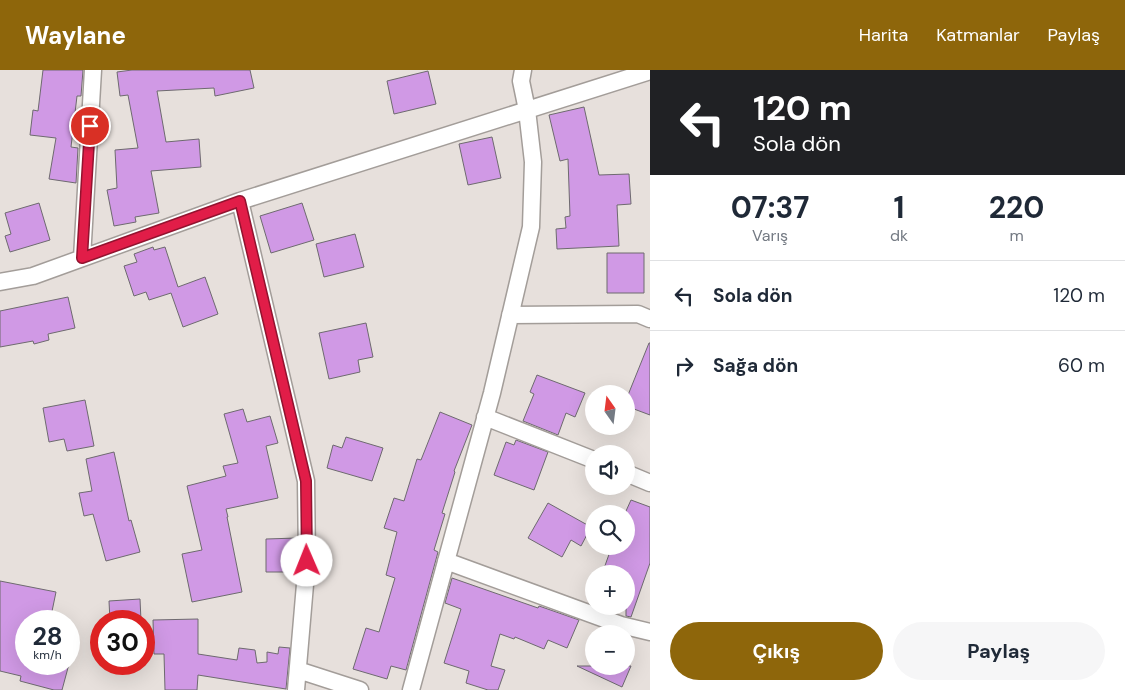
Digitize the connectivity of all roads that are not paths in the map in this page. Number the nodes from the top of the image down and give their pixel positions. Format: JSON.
{"nodes":[{"id":1,"x":93,"y":70,"type":"edge"},
{"id":2,"x":523,"y":70,"type":"edge"},
{"id":3,"x":650,"y":71,"type":"edge"},
{"id":4,"x":528,"y":110,"type":"junction"},
{"id":5,"x":240,"y":201,"type":"junction"},
{"id":6,"x":82,"y":258,"type":"junction"},
{"id":7,"x":0,"y":282,"type":"edge"},
{"id":8,"x":510,"y":315,"type":"junction"},
{"id":9,"x":650,"y":318,"type":"edge"},
{"id":10,"x":485,"y":417,"type":"junction"},
{"id":11,"x":585,"y":456,"type":"edge"},
{"id":12,"x":635,"y":477,"type":"edge"},
{"id":13,"x":650,"y":483,"type":"edge"},
{"id":14,"x":446,"y":561,"type":"junction"},
{"id":15,"x":650,"y":632,"type":"edge"},
{"id":16,"x":298,"y":670,"type":"junction"},
{"id":17,"x":296,"y":690,"type":"edge"},
{"id":18,"x":360,"y":690,"type":"edge"},
{"id":19,"x":411,"y":690,"type":"edge"}],
"edges":[{"from":1,"to":6,"type":"street"},
{"from":2,"to":4,"type":"street"},
{"from":3,"to":4,"type":"street"},
{"from":4,"to":5,"type":"street"},
{"from":4,"to":8,"type":"street"},
{"from":5,"to":6,"type":"street"},
{"from":5,"to":16,"type":"street"},
{"from":6,"to":7,"type":"street"},
{"from":8,"to":9,"type":"street"},
{"from":8,"to":10,"type":"street"},
{"from":10,"to":11,"type":"street"},
{"from":10,"to":14,"type":"street"},
{"from":12,"to":13,"type":"street"},
{"from":14,"to":15,"type":"street"},
{"from":14,"to":19,"type":"street"},
{"from":16,"to":17,"type":"street"},
{"from":16,"to":18,"type":"street"}]}
